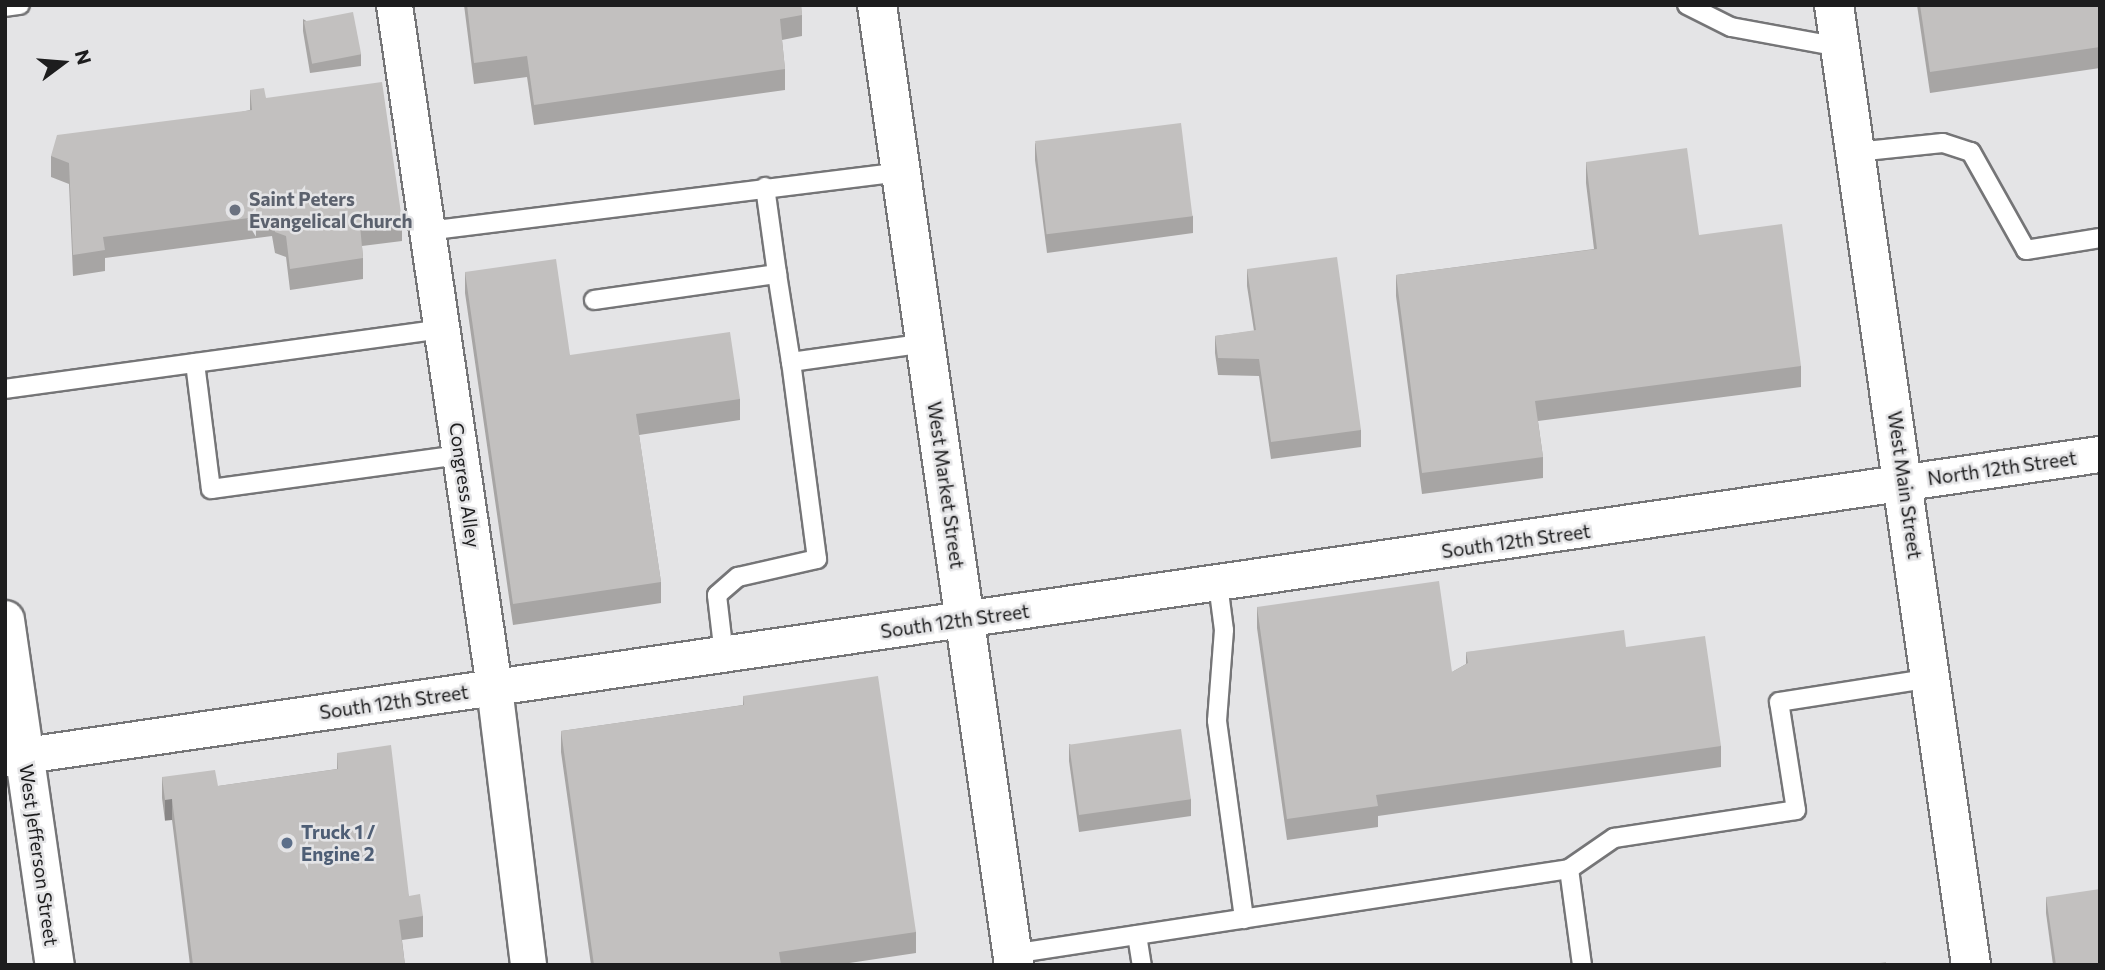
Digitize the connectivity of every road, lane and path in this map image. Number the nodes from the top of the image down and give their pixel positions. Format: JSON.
{"nodes":[{"id":1,"x":20,"y":5,"type":"edge"},
{"id":2,"x":394,"y":5,"type":"edge"},
{"id":3,"x":877,"y":5,"type":"edge"},
{"id":4,"x":1687,"y":5,"type":"edge"},
{"id":5,"x":1835,"y":5,"type":"edge"},
{"id":6,"x":5,"y":7,"type":"edge"},
{"id":7,"x":1840,"y":47,"type":"junction"},
{"id":8,"x":1856,"y":152,"type":"junction"},
{"id":9,"x":901,"y":172,"type":"junction"},
{"id":10,"x":765,"y":187,"type":"junction"},
{"id":11,"x":427,"y":231,"type":"junction"},
{"id":12,"x":2100,"y":238,"type":"edge"},
{"id":13,"x":776,"y":274,"type":"junction"},
{"id":14,"x":594,"y":300,"type":"dead end"},
{"id":15,"x":442,"y":329,"type":"junction"},
{"id":16,"x":926,"y":344,"type":"junction"},
{"id":17,"x":790,"y":362,"type":"junction"},
{"id":18,"x":195,"y":363,"type":"junction"},
{"id":19,"x":5,"y":388,"type":"edge"},
{"id":20,"x":2100,"y":454,"type":"edge"},
{"id":21,"x":460,"y":455,"type":"junction"},
{"id":22,"x":1904,"y":483,"type":"junction"},
{"id":23,"x":1218,"y":584,"type":"junction"},
{"id":24,"x":5,"y":620,"type":"edge"},
{"id":25,"x":965,"y":620,"type":"junction"},
{"id":26,"x":724,"y":655,"type":"junction"},
{"id":27,"x":1932,"y":678,"type":"junction"},
{"id":28,"x":494,"y":687,"type":"junction"},
{"id":29,"x":15,"y":757,"type":"edge"},
{"id":30,"x":1569,"y":869,"type":"junction"},
{"id":31,"x":1244,"y":919,"type":"junction"},
{"id":32,"x":1138,"y":935,"type":"junction"},
{"id":33,"x":1013,"y":959,"type":"edge"},
{"id":34,"x":55,"y":965,"type":"edge"},
{"id":35,"x":528,"y":965,"type":"edge"},
{"id":36,"x":1142,"y":965,"type":"edge"},
{"id":37,"x":1582,"y":965,"type":"edge"},
{"id":38,"x":1971,"y":965,"type":"edge"}],
"edges":[{"from":1,"to":6,"type":"lane"},
{"from":2,"to":11,"type":"street","name":"Congress Alley"},
{"from":3,"to":9,"type":"main road","name":"West Market Street"},
{"from":4,"to":7,"type":"lane"},
{"from":5,"to":7,"type":"main road","name":"West Main Street"},
{"from":7,"to":8,"type":"main road","name":"West Main Street"},
{"from":8,"to":12,"type":"lane"},
{"from":8,"to":22,"type":"main road","name":"West Main Street"},
{"from":9,"to":10,"type":"lane"},
{"from":9,"to":16,"type":"main road","name":"West Market Street"},
{"from":10,"to":11,"type":"lane"},
{"from":10,"to":13,"type":"lane"},
{"from":11,"to":15,"type":"street","name":"Congress Alley"},
{"from":13,"to":14,"type":"lane"},
{"from":13,"to":17,"type":"lane"},
{"from":15,"to":18,"type":"lane"},
{"from":15,"to":21,"type":"street","name":"Congress Alley"},
{"from":16,"to":17,"type":"lane"},
{"from":16,"to":25,"type":"main road","name":"West Market Street"},
{"from":17,"to":26,"type":"lane"},
{"from":18,"to":19,"type":"lane"},
{"from":18,"to":21,"type":"lane"},
{"from":20,"to":22,"type":"street","name":"North 12th Street"},
{"from":21,"to":28,"type":"street","name":"Congress Alley"},
{"from":22,"to":23,"type":"street","name":"South 12th Street"},
{"from":22,"to":27,"type":"main road","name":"West Main Street"},
{"from":23,"to":25,"type":"street","name":"South 12th Street"},
{"from":23,"to":31,"type":"lane"},
{"from":24,"to":29,"type":"main road","name":"West Jefferson Street"},
{"from":25,"to":26,"type":"street","name":"South 12th Street"},
{"from":25,"to":33,"type":"main road","name":"West Market Street"},
{"from":26,"to":28,"type":"street","name":"South 12th Street"},
{"from":27,"to":30,"type":"lane"},
{"from":27,"to":38,"type":"main road","name":"West Main Street"},
{"from":28,"to":29,"type":"street","name":"South 12th Street"},
{"from":28,"to":35,"type":"street","name":"Congress Alley"},
{"from":29,"to":34,"type":"main road","name":"West Jefferson Street"},
{"from":30,"to":31,"type":"lane"},
{"from":30,"to":37,"type":"lane"},
{"from":31,"to":32,"type":"lane"},
{"from":32,"to":33,"type":"lane"},
{"from":32,"to":36,"type":"lane"}]}
